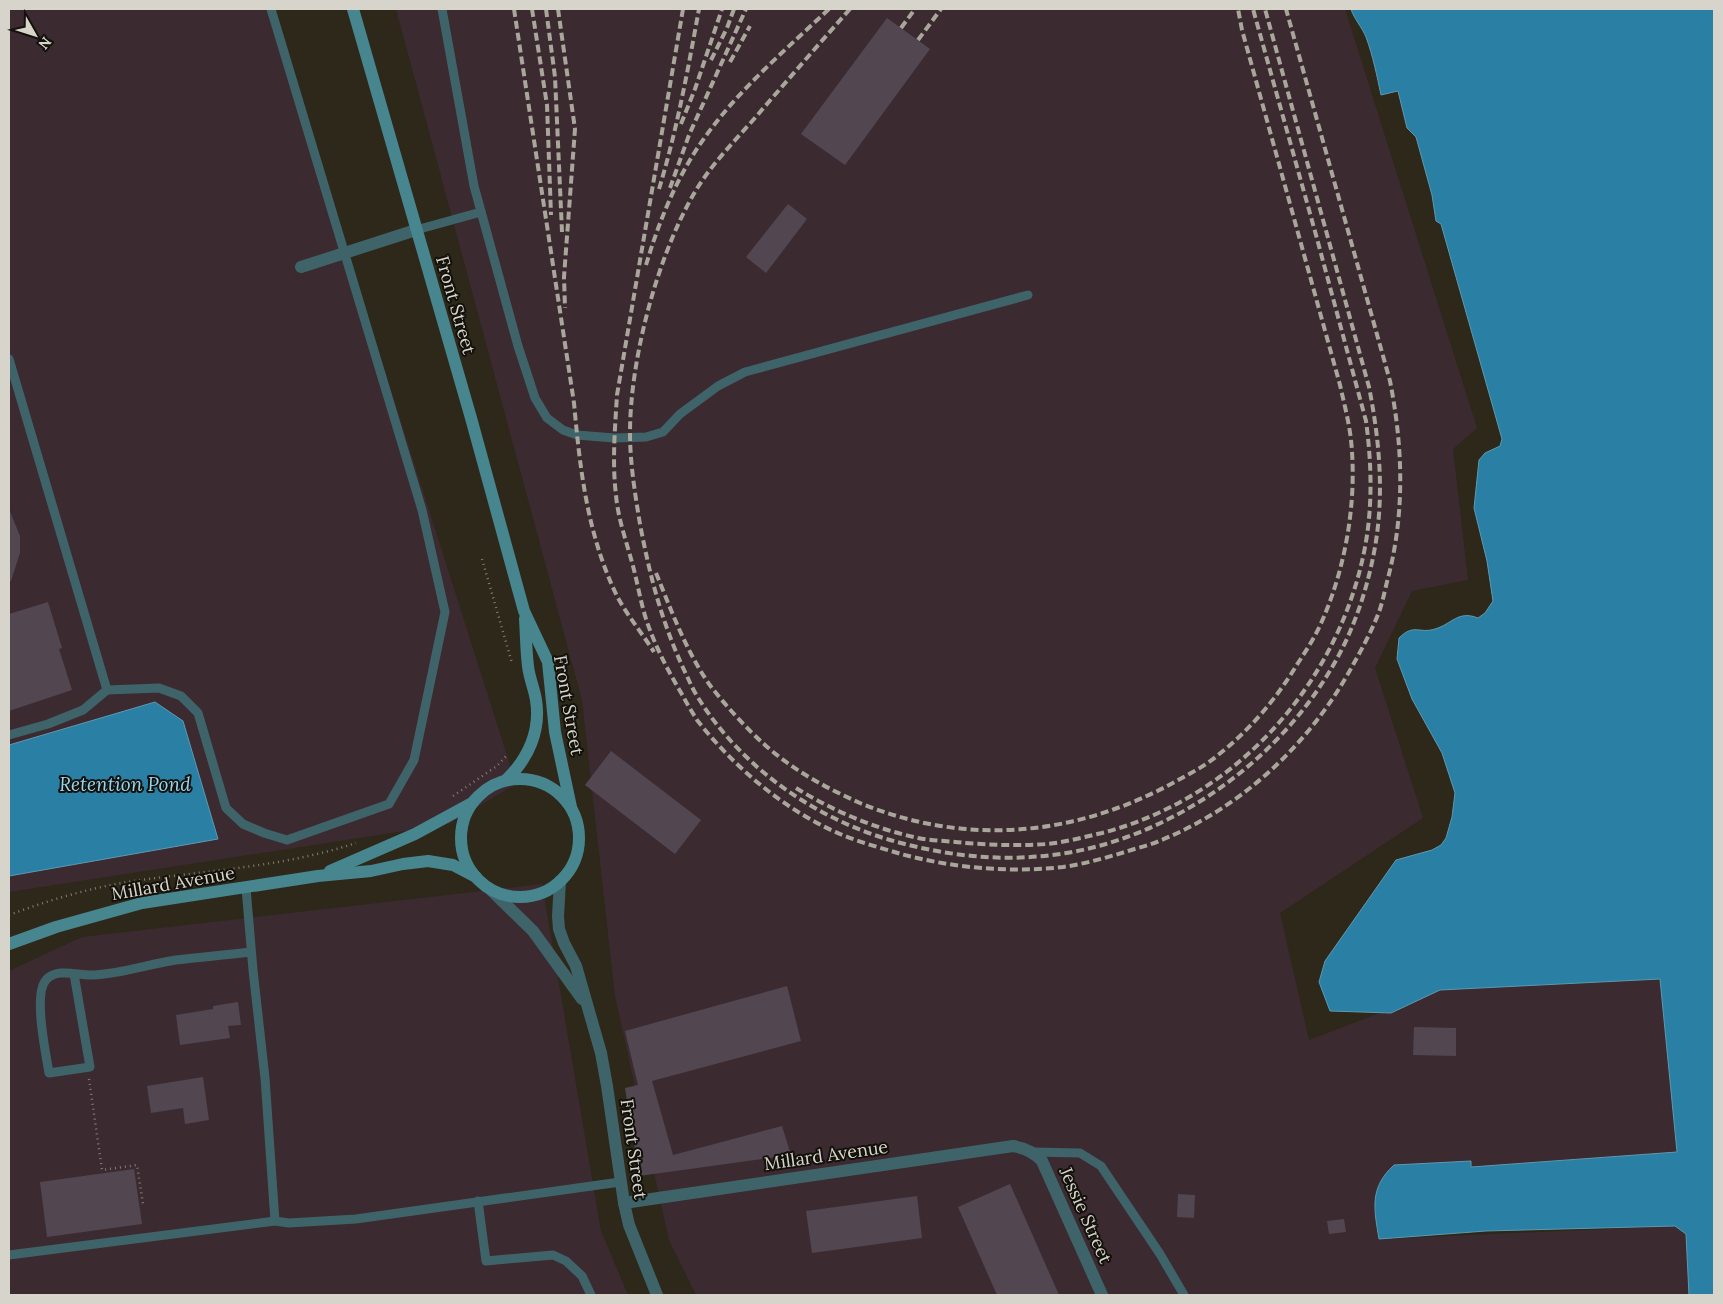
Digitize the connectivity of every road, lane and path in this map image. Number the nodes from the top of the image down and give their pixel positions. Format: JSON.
{"nodes":[{"id":1,"x":271,"y":9,"type":"edge"},
{"id":2,"x":353,"y":9,"type":"edge"},
{"id":3,"x":442,"y":9,"type":"edge"},
{"id":4,"x":481,"y":212,"type":"junction"},
{"id":5,"x":416,"y":230,"type":"junction"},
{"id":6,"x":346,"y":252,"type":"junction"},
{"id":7,"x":301,"y":267,"type":"dead end"},
{"id":8,"x":1028,"y":295,"type":"dead end"},
{"id":9,"x":9,"y":359,"type":"edge"},
{"id":10,"x":482,"y":559,"type":"dead end"},
{"id":11,"x":524,"y":611,"type":"junction"},
{"id":12,"x":513,"y":666,"type":"dead end"},
{"id":13,"x":107,"y":690,"type":"junction"},
{"id":14,"x":9,"y":735,"type":"edge"},
{"id":15,"x":510,"y":752,"type":"dead end"},
{"id":16,"x":506,"y":780,"type":"junction"},
{"id":17,"x":450,"y":798,"type":"dead end"},
{"id":18,"x":472,"y":803,"type":"junction"},
{"id":19,"x":571,"y":808,"type":"junction"},
{"id":20,"x":358,"y":842,"type":"dead end"},
{"id":21,"x":318,"y":876,"type":"junction"},
{"id":22,"x":476,"y":877,"type":"junction"},
{"id":23,"x":560,"y":881,"type":"junction"},
{"id":24,"x":246,"y":888,"type":"junction"},
{"id":25,"x":490,"y":889,"type":"junction"},
{"id":26,"x":9,"y":915,"type":"edge"},
{"id":27,"x":9,"y":944,"type":"edge"},
{"id":28,"x":252,"y":952,"type":"junction"},
{"id":29,"x":74,"y":974,"type":"junction"},
{"id":30,"x":587,"y":1005,"type":"junction"},
{"id":31,"x":88,"y":1079,"type":"dead end"},
{"id":32,"x":1032,"y":1152,"type":"junction"},
{"id":33,"x":620,"y":1182,"type":"junction"},
{"id":34,"x":478,"y":1201,"type":"junction"},
{"id":35,"x":624,"y":1203,"type":"junction"},
{"id":36,"x":143,"y":1204,"type":"dead end"},
{"id":37,"x":275,"y":1221,"type":"junction"},
{"id":38,"x":9,"y":1255,"type":"edge"},
{"id":39,"x":591,"y":1295,"type":"edge"},
{"id":40,"x":657,"y":1295,"type":"edge"},
{"id":41,"x":1102,"y":1295,"type":"edge"},
{"id":42,"x":1184,"y":1295,"type":"edge"}],
"edges":[{"from":1,"to":6,"type":"lane"},
{"from":2,"to":5,"type":"street","name":"Front Street"},
{"from":3,"to":4,"type":"lane"},
{"from":4,"to":5,"type":"lane"},
{"from":4,"to":8,"type":"lane"},
{"from":5,"to":6,"type":"street"},
{"from":5,"to":11,"type":"street","name":"Front Street"},
{"from":6,"to":7,"type":"street"},
{"from":6,"to":13,"type":"lane"},
{"from":9,"to":13,"type":"lane"},
{"from":10,"to":12,"type":"path"},
{"from":11,"to":16,"type":"street","name":"Front Street"},
{"from":11,"to":19,"type":"street","name":"Front Street"},
{"from":13,"to":14,"type":"lane"},
{"from":15,"to":17,"type":"path"},
{"from":16,"to":18,"type":"street"},
{"from":16,"to":19,"type":"street"},
{"from":18,"to":21,"type":"street","name":"Millard Avenue"},
{"from":18,"to":22,"type":"street"},
{"from":19,"to":23,"type":"street"},
{"from":20,"to":26,"type":"path"},
{"from":21,"to":22,"type":"street","name":"Millard Avenue"},
{"from":21,"to":24,"type":"street","name":"Millard Avenue"},
{"from":22,"to":25,"type":"street"},
{"from":23,"to":25,"type":"street"},
{"from":23,"to":30,"type":"street","name":"Front Street"},
{"from":24,"to":27,"type":"street","name":"Millard Avenue"},
{"from":24,"to":28,"type":"lane"},
{"from":25,"to":30,"type":"street","name":"Front Street"},
{"from":28,"to":29,"type":"lane"},
{"from":28,"to":37,"type":"lane"},
{"from":29,"to":29,"type":"lane"},
{"from":30,"to":33,"type":"street","name":"Front Street"},
{"from":31,"to":36,"type":"path"},
{"from":32,"to":35,"type":"street","name":"Millard Avenue"},
{"from":32,"to":41,"type":"street","name":"Jessie Street"},
{"from":32,"to":42,"type":"lane"},
{"from":33,"to":34,"type":"lane"},
{"from":33,"to":35,"type":"street","name":"Front Street"},
{"from":34,"to":37,"type":"lane"},
{"from":34,"to":39,"type":"lane"},
{"from":35,"to":40,"type":"street","name":"Front Street"},
{"from":37,"to":38,"type":"lane"}]}
